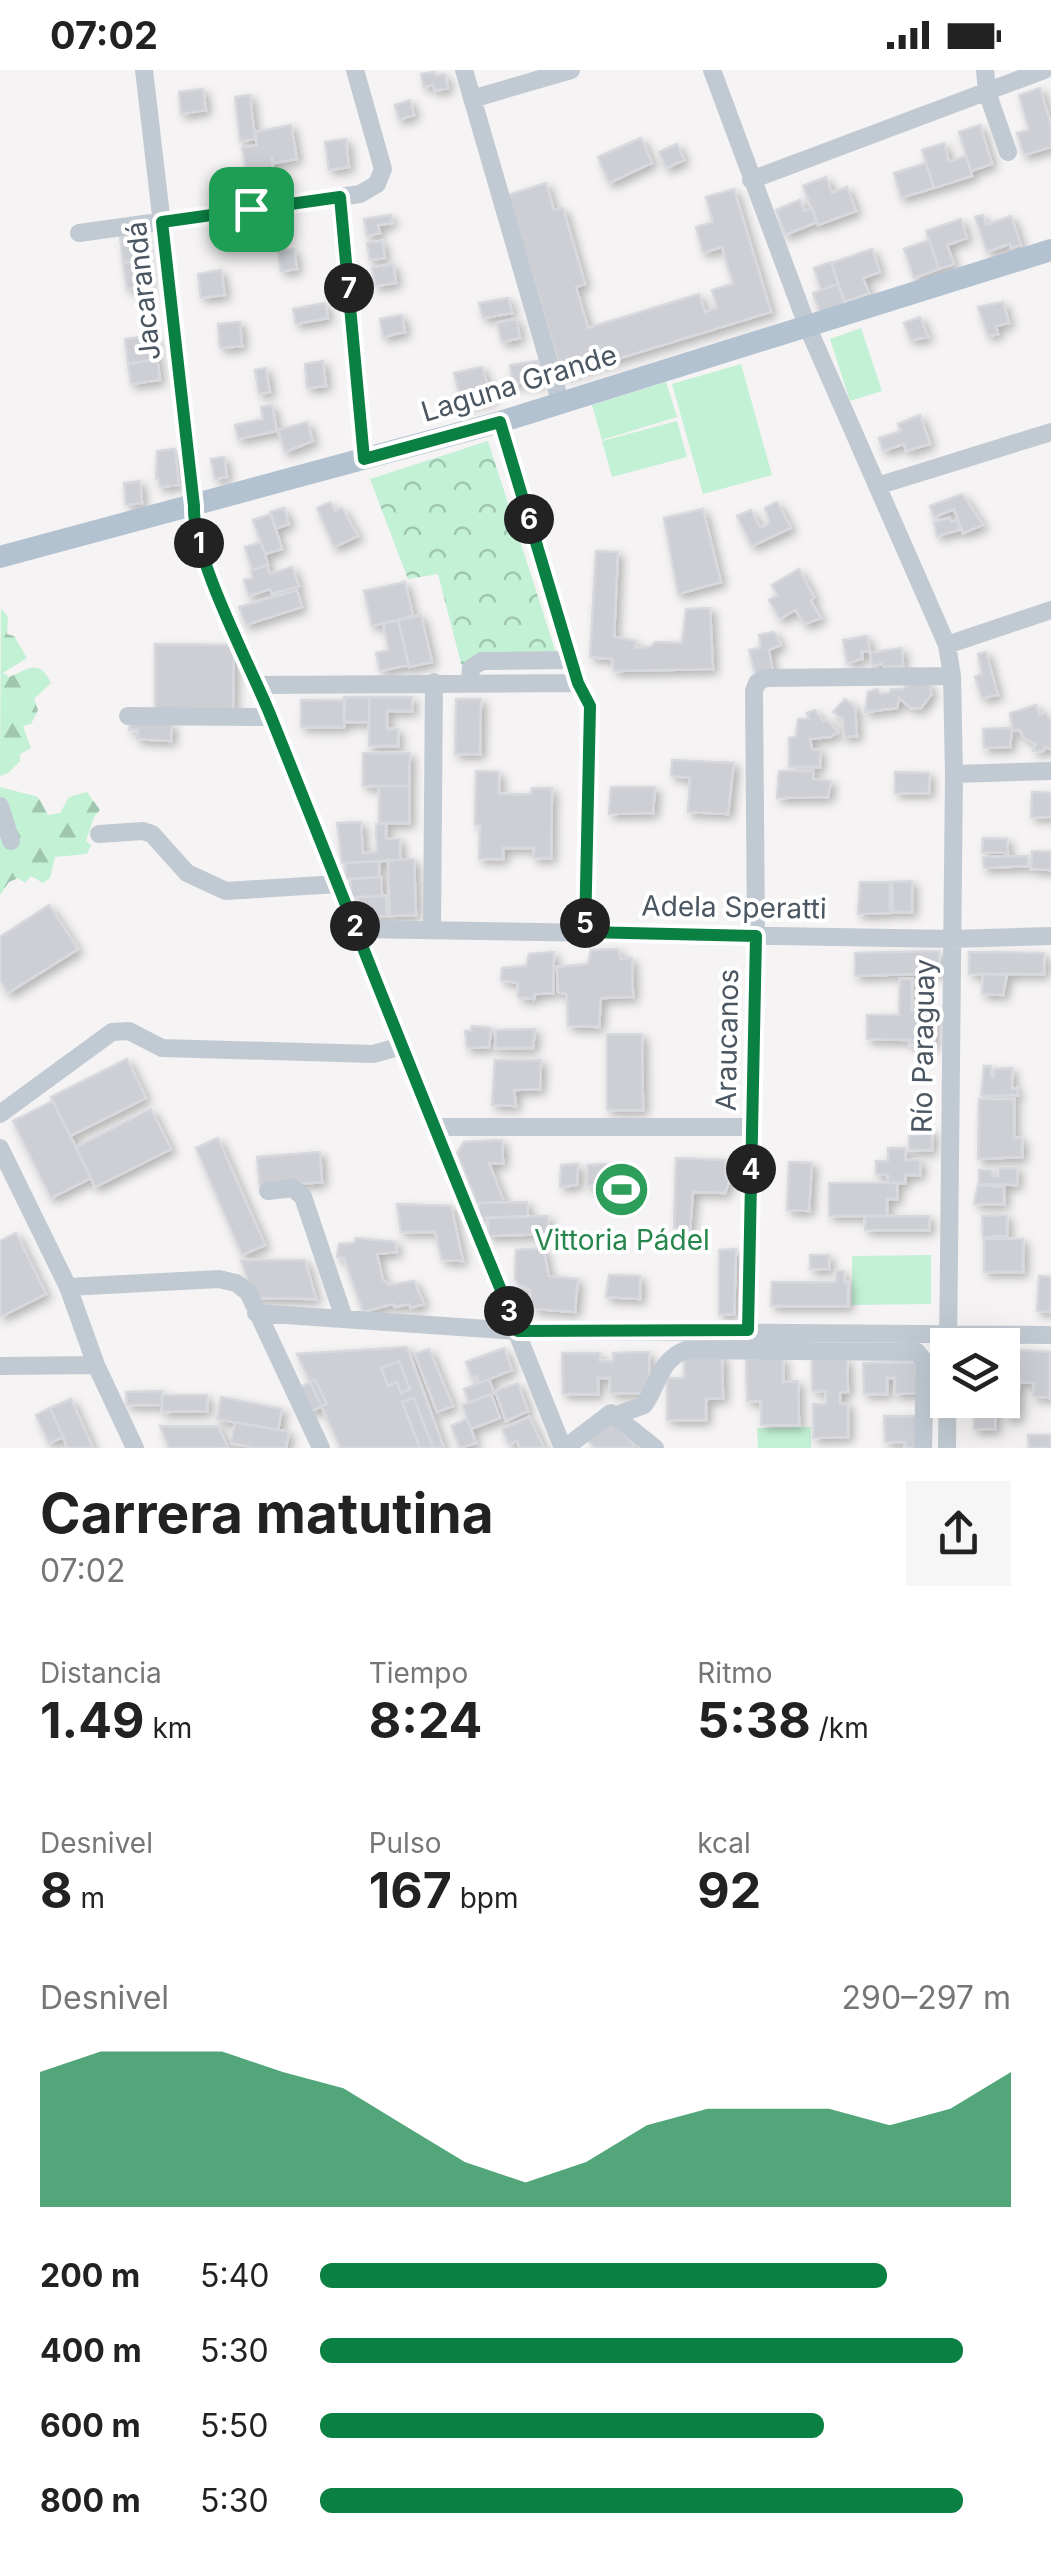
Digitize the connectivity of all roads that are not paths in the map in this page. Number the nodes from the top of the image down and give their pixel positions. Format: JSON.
{"nodes":[{"id":1,"x":144,"y":70,"type":"edge"},
{"id":2,"x":355,"y":70,"type":"edge"},
{"id":3,"x":464,"y":70,"type":"edge"},
{"id":4,"x":571,"y":70,"type":"edge"},
{"id":5,"x":712,"y":70,"type":"edge"},
{"id":6,"x":985,"y":70,"type":"edge"},
{"id":7,"x":1044,"y":70,"type":"edge"},
{"id":8,"x":987,"y":92,"type":"junction"},
{"id":9,"x":472,"y":99,"type":"junction"},
{"id":10,"x":1008,"y":152,"type":"dead end"},
{"id":11,"x":751,"y":180,"type":"junction"},
{"id":12,"x":340,"y":197,"type":"junction"},
{"id":13,"x":162,"y":222,"type":"junction"},
{"id":14,"x":79,"y":233,"type":"dead end"},
{"id":15,"x":1051,"y":250,"type":"edge"},
{"id":16,"x":808,"y":328,"type":"junction"},
{"id":17,"x":560,"y":401,"type":"junction"},
{"id":18,"x":500,"y":422,"type":"junction"},
{"id":19,"x":1051,"y":432,"type":"edge"},
{"id":20,"x":364,"y":459,"type":"junction"},
{"id":21,"x":878,"y":486,"type":"junction"},
{"id":22,"x":194,"y":506,"type":"junction"},
{"id":23,"x":0,"y":556,"type":"edge"},
{"id":24,"x":1051,"y":610,"type":"edge"},
{"id":25,"x":947,"y":645,"type":"junction"},
{"id":26,"x":571,"y":660,"type":"junction"},
{"id":27,"x":952,"y":676,"type":"junction"},
{"id":28,"x":434,"y":682,"type":"junction"},
{"id":29,"x":470,"y":682,"type":"junction"},
{"id":30,"x":578,"y":683,"type":"junction"},
{"id":31,"x":258,"y":685,"type":"junction"},
{"id":32,"x":128,"y":716,"type":"dead end"},
{"id":33,"x":271,"y":717,"type":"junction"},
{"id":34,"x":1051,"y":771,"type":"edge"},
{"id":35,"x":954,"y":774,"type":"junction"},
{"id":36,"x":0,"y":806,"type":"edge"},
{"id":37,"x":100,"y":834,"type":"dead end"},
{"id":38,"x":10,"y":841,"type":"dead end"},
{"id":39,"x":338,"y":884,"type":"junction"},
{"id":40,"x":356,"y":929,"type":"junction"},
{"id":41,"x":432,"y":930,"type":"junction"},
{"id":42,"x":585,"y":932,"type":"junction"},
{"id":43,"x":756,"y":936,"type":"junction"},
{"id":44,"x":1051,"y":936,"type":"edge"},
{"id":45,"x":952,"y":938,"type":"junction"},
{"id":46,"x":402,"y":1046,"type":"junction"},
{"id":47,"x":0,"y":1114,"type":"edge"},
{"id":48,"x":432,"y":1127,"type":"junction"},
{"id":49,"x":752,"y":1127,"type":"junction"},
{"id":50,"x":0,"y":1148,"type":"edge"},
{"id":51,"x":268,"y":1192,"type":"dead end"},
{"id":52,"x":68,"y":1288,"type":"junction"},
{"id":53,"x":256,"y":1313,"type":"junction"},
{"id":54,"x":344,"y":1318,"type":"junction"},
{"id":55,"x":948,"y":1328,"type":"edge"},
{"id":56,"x":748,"y":1330,"type":"junction"},
{"id":57,"x":518,"y":1331,"type":"junction"},
{"id":58,"x":930,"y":1335,"type":"edge"},
{"id":59,"x":1020,"y":1335,"type":"edge"},
{"id":60,"x":1051,"y":1335,"type":"edge"},
{"id":61,"x":96,"y":1365,"type":"junction"},
{"id":62,"x":0,"y":1366,"type":"edge"},
{"id":63,"x":617,"y":1415,"type":"junction"},
{"id":64,"x":947,"y":1418,"type":"edge"},
{"id":65,"x":135,"y":1448,"type":"edge"},
{"id":66,"x":321,"y":1448,"type":"edge"},
{"id":67,"x":564,"y":1448,"type":"edge"},
{"id":68,"x":655,"y":1448,"type":"edge"},
{"id":69,"x":923,"y":1448,"type":"edge"},
{"id":70,"x":946,"y":1448,"type":"edge"}],
"edges":[{"from":1,"to":13,"type":"street","name":"Jacarandá"},
{"from":2,"to":12,"type":"street"},
{"from":3,"to":9,"type":"street"},
{"from":4,"to":9,"type":"street"},
{"from":5,"to":11,"type":"street","name":"Río Paraguay"},
{"from":6,"to":8,"type":"street"},
{"from":7,"to":8,"type":"street"},
{"from":8,"to":10,"type":"street"},
{"from":8,"to":11,"type":"street"},
{"from":9,"to":17,"type":"street"},
{"from":11,"to":16,"type":"street","name":"Río Paraguay"},
{"from":12,"to":13,"type":"street"},
{"from":12,"to":20,"type":"street"},
{"from":13,"to":14,"type":"street"},
{"from":13,"to":22,"type":"street","name":"Jacarandá"},
{"from":15,"to":16,"type":"main road","name":"Laguna Grande"},
{"from":16,"to":17,"type":"main road","name":"Laguna Grande"},
{"from":16,"to":21,"type":"street","name":"Río Paraguay"},
{"from":17,"to":18,"type":"main road","name":"Laguna Grande"},
{"from":18,"to":20,"type":"main road","name":"Laguna Grande"},
{"from":18,"to":26,"type":"street"},
{"from":19,"to":21,"type":"street"},
{"from":20,"to":22,"type":"main road","name":"Laguna Grande"},
{"from":21,"to":25,"type":"street","name":"Río Paraguay"},
{"from":22,"to":23,"type":"main road","name":"Laguna Grande"},
{"from":22,"to":31,"type":"street","name":"Jacarandá"},
{"from":24,"to":25,"type":"street"},
{"from":25,"to":27,"type":"street","name":"Río Paraguay"},
{"from":26,"to":29,"type":"street"},
{"from":26,"to":30,"type":"street"},
{"from":27,"to":35,"type":"street","name":"Río Paraguay"},
{"from":27,"to":43,"type":"street","name":"Araucanos"},
{"from":28,"to":29,"type":"street"},
{"from":28,"to":31,"type":"street"},
{"from":28,"to":41,"type":"street"},
{"from":29,"to":30,"type":"street"},
{"from":30,"to":42,"type":"street"},
{"from":31,"to":33,"type":"street","name":"Jacarandá"},
{"from":32,"to":33,"type":"street"},
{"from":33,"to":39,"type":"street","name":"Jacarandá"},
{"from":34,"to":35,"type":"street"},
{"from":35,"to":45,"type":"street","name":"Río Paraguay"},
{"from":36,"to":38,"type":"street"},
{"from":37,"to":39,"type":"street"},
{"from":39,"to":40,"type":"street","name":"Jacarandá"},
{"from":40,"to":41,"type":"street","name":"Adela Speratti"},
{"from":40,"to":46,"type":"street","name":"Jacarandá"},
{"from":41,"to":42,"type":"street","name":"Adela Speratti"},
{"from":42,"to":43,"type":"street","name":"Adela Speratti"},
{"from":43,"to":45,"type":"street","name":"Adela Speratti"},
{"from":43,"to":49,"type":"street","name":"Araucanos"},
{"from":44,"to":45,"type":"street","name":"Adela Speratti"},
{"from":45,"to":55,"type":"street","name":"Río Paraguay"},
{"from":46,"to":47,"type":"street"},
{"from":46,"to":48,"type":"street","name":"Jacarandá"},
{"from":48,"to":49,"type":"street"},
{"from":48,"to":57,"type":"street","name":"Jacarandá"},
{"from":49,"to":56,"type":"street","name":"Araucanos"},
{"from":50,"to":52,"type":"street"},
{"from":51,"to":54,"type":"street"},
{"from":52,"to":53,"type":"street"},
{"from":52,"to":61,"type":"street"},
{"from":53,"to":54,"type":"street"},
{"from":53,"to":66,"type":"street"},
{"from":54,"to":57,"type":"street"},
{"from":56,"to":57,"type":"street"},
{"from":56,"to":58,"type":"street"},
{"from":57,"to":67,"type":"street","name":"Jacarandá"},
{"from":59,"to":60,"type":"street"},
{"from":61,"to":62,"type":"street"},
{"from":61,"to":65,"type":"street"},
{"from":63,"to":67,"type":"street"},
{"from":63,"to":68,"type":"street"},
{"from":63,"to":69,"type":"street"},
{"from":64,"to":70,"type":"street","name":"Río Paraguay"}]}
